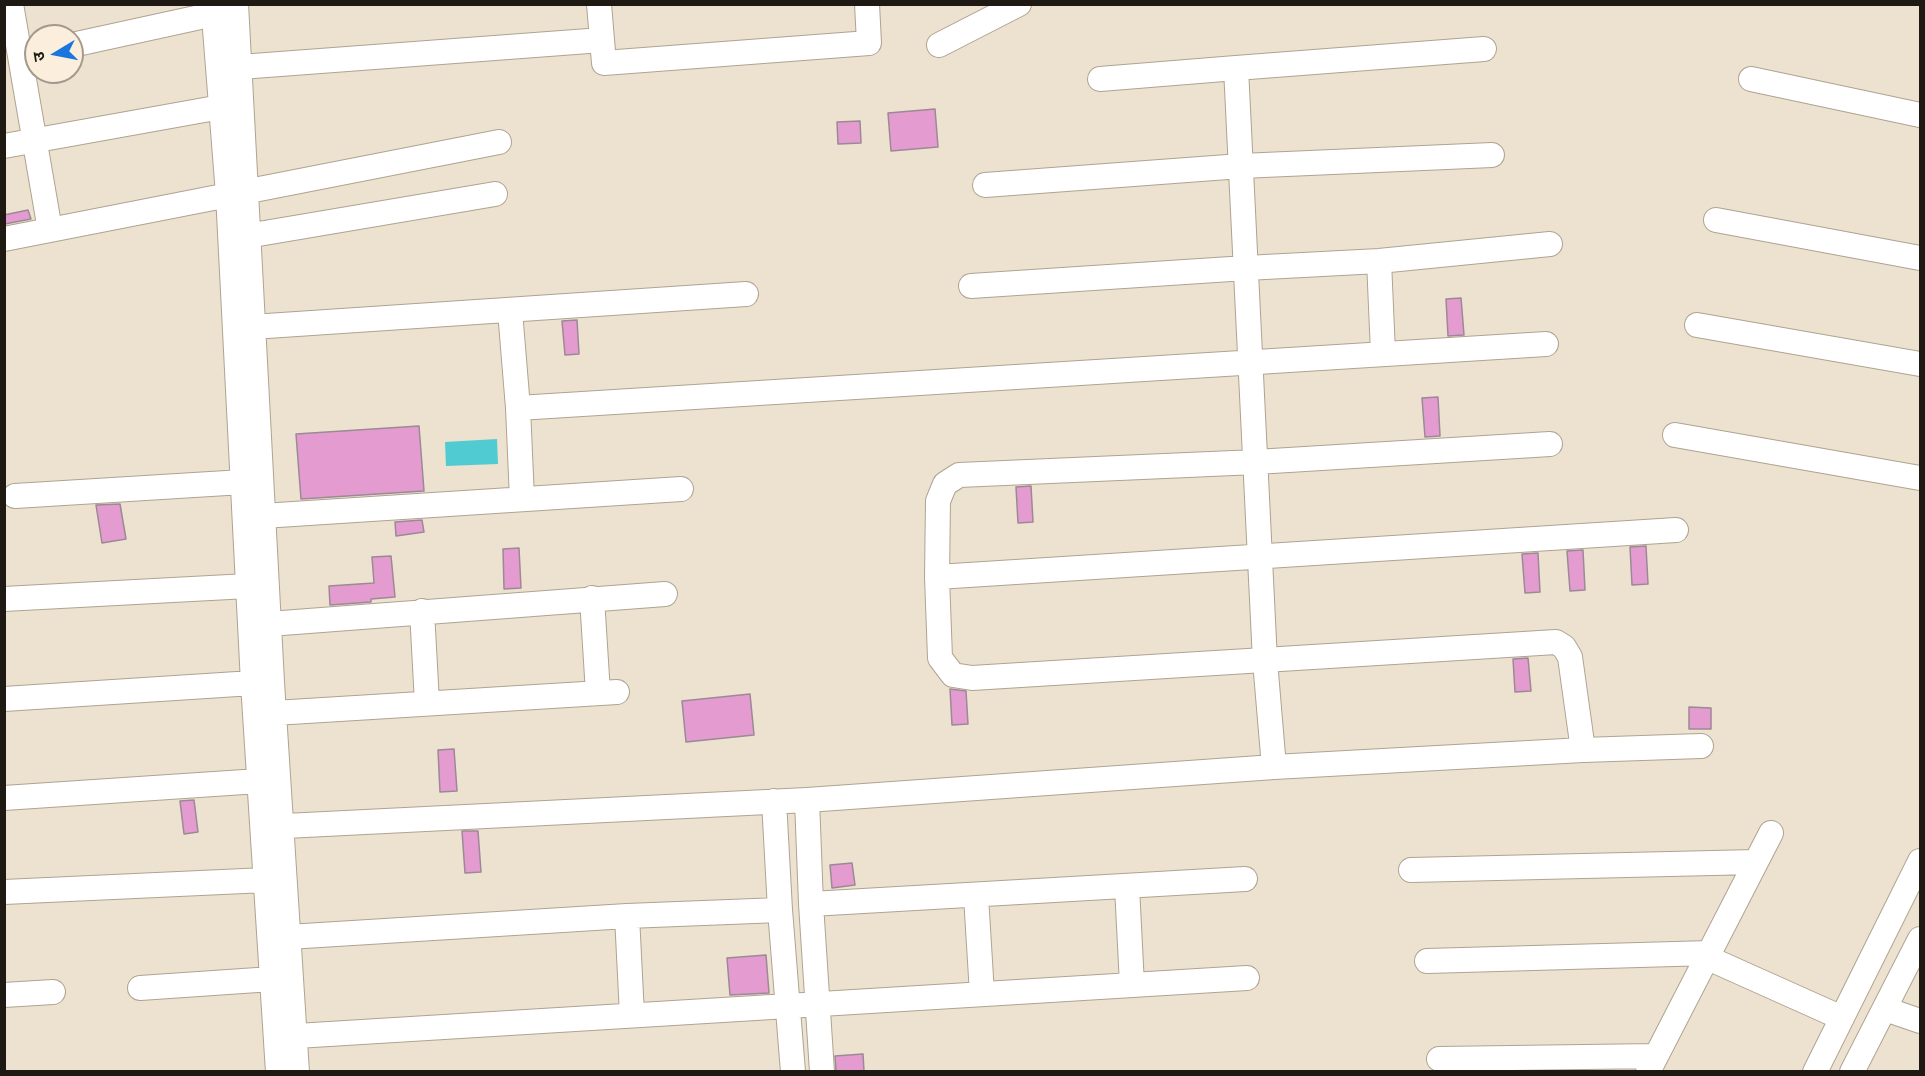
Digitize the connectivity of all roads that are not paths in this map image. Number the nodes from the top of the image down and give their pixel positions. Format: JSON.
{"nodes":[{"id":1,"x":11,"y":4,"type":"edge"},
{"id":2,"x":236,"y":4,"type":"edge"},
{"id":3,"x":600,"y":4,"type":"edge"},
{"id":4,"x":867,"y":4,"type":"edge"},
{"id":5,"x":1019,"y":4,"type":"edge"},
{"id":6,"x":214,"y":9,"type":"edge"},
{"id":7,"x":602,"y":40,"type":"junction"},
{"id":8,"x":84,"y":42,"type":"edge"},
{"id":9,"x":939,"y":45,"type":"dead end"},
{"id":10,"x":1484,"y":49,"type":"dead end"},
{"id":11,"x":20,"y":56,"type":"edge"},
{"id":12,"x":240,"y":67,"type":"junction"},
{"id":13,"x":1236,"y":68,"type":"junction"},
{"id":14,"x":1100,"y":79,"type":"dead end"},
{"id":15,"x":1751,"y":79,"type":"dead end"},
{"id":16,"x":221,"y":107,"type":"junction"},
{"id":17,"x":1920,"y":115,"type":"edge"},
{"id":18,"x":34,"y":140,"type":"junction"},
{"id":19,"x":499,"y":142,"type":"dead end"},
{"id":20,"x":4,"y":146,"type":"edge"},
{"id":21,"x":1492,"y":155,"type":"dead end"},
{"id":22,"x":1241,"y":166,"type":"junction"},
{"id":23,"x":985,"y":185,"type":"dead end"},
{"id":24,"x":237,"y":192,"type":"junction"},
{"id":25,"x":495,"y":194,"type":"dead end"},
{"id":26,"x":1716,"y":220,"type":"dead end"},
{"id":27,"x":50,"y":230,"type":"junction"},
{"id":28,"x":240,"y":238,"type":"junction"},
{"id":29,"x":4,"y":239,"type":"edge"},
{"id":30,"x":1550,"y":244,"type":"dead end"},
{"id":31,"x":1920,"y":258,"type":"edge"},
{"id":32,"x":1379,"y":261,"type":"junction"},
{"id":33,"x":1246,"y":268,"type":"junction"},
{"id":34,"x":971,"y":286,"type":"dead end"},
{"id":35,"x":746,"y":294,"type":"dead end"},
{"id":36,"x":510,"y":311,"type":"junction"},
{"id":37,"x":1697,"y":325,"type":"dead end"},
{"id":38,"x":243,"y":328,"type":"junction"},
{"id":39,"x":1546,"y":344,"type":"dead end"},
{"id":40,"x":1383,"y":353,"type":"junction"},
{"id":41,"x":1251,"y":361,"type":"junction"},
{"id":42,"x":1920,"y":364,"type":"edge"},
{"id":43,"x":518,"y":408,"type":"junction"},
{"id":44,"x":1675,"y":435,"type":"dead end"},
{"id":45,"x":1550,"y":444,"type":"dead end"},
{"id":46,"x":1256,"y":462,"type":"junction"},
{"id":47,"x":1920,"y":477,"type":"edge"},
{"id":48,"x":243,"y":482,"type":"junction"},
{"id":49,"x":681,"y":489,"type":"dead end"},
{"id":50,"x":15,"y":496,"type":"dead end"},
{"id":51,"x":522,"y":499,"type":"junction"},
{"id":52,"x":254,"y":517,"type":"junction"},
{"id":53,"x":1676,"y":530,"type":"dead end"},
{"id":54,"x":1261,"y":556,"type":"junction"},
{"id":55,"x":937,"y":578,"type":"junction"},
{"id":56,"x":248,"y":586,"type":"junction"},
{"id":57,"x":665,"y":594,"type":"dead end"},
{"id":58,"x":592,"y":598,"type":"junction"},
{"id":59,"x":4,"y":599,"type":"edge"},
{"id":60,"x":422,"y":611,"type":"junction"},
{"id":61,"x":269,"y":624,"type":"junction"},
{"id":62,"x":1265,"y":661,"type":"junction"},
{"id":63,"x":253,"y":683,"type":"junction"},
{"id":64,"x":4,"y":699,"type":"edge"},
{"id":65,"x":427,"y":703,"type":"junction"},
{"id":66,"x":274,"y":713,"type":"junction"},
{"id":67,"x":1701,"y":746,"type":"dead end"},
{"id":68,"x":1583,"y":750,"type":"junction"},
{"id":69,"x":1274,"y":767,"type":"junction"},
{"id":70,"x":260,"y":781,"type":"junction"},
{"id":71,"x":4,"y":798,"type":"edge"},
{"id":72,"x":807,"y":800,"type":"junction"},
{"id":73,"x":774,"y":801,"type":"junction"},
{"id":74,"x":272,"y":827,"type":"junction"},
{"id":75,"x":1771,"y":832,"type":"dead end"},
{"id":76,"x":1920,"y":861,"type":"edge"},
{"id":77,"x":1756,"y":862,"type":"junction"},
{"id":78,"x":1411,"y":870,"type":"dead end"},
{"id":79,"x":1245,"y":879,"type":"dead end"},
{"id":80,"x":266,"y":880,"type":"junction"},
{"id":81,"x":1128,"y":887,"type":"junction"},
{"id":82,"x":4,"y":892,"type":"edge"},
{"id":83,"x":976,"y":896,"type":"junction"},
{"id":84,"x":811,"y":904,"type":"junction"},
{"id":85,"x":780,"y":910,"type":"junction"},
{"id":86,"x":627,"y":916,"type":"junction"},
{"id":87,"x":288,"y":937,"type":"junction"},
{"id":88,"x":1920,"y":939,"type":"edge"},
{"id":89,"x":1709,"y":955,"type":"junction"},
{"id":90,"x":1427,"y":961,"type":"dead end"},
{"id":91,"x":1247,"y":978,"type":"dead end"},
{"id":92,"x":272,"y":979,"type":"junction"},
{"id":93,"x":1132,"y":985,"type":"junction"},
{"id":94,"x":140,"y":988,"type":"dead end"},
{"id":95,"x":53,"y":992,"type":"dead end"},
{"id":96,"x":982,"y":994,"type":"junction"},
{"id":97,"x":4,"y":995,"type":"edge"},
{"id":98,"x":819,"y":1005,"type":"junction"},
{"id":99,"x":789,"y":1006,"type":"junction"},
{"id":100,"x":1885,"y":1009,"type":"junction"},
{"id":101,"x":632,"y":1015,"type":"junction"},
{"id":102,"x":1842,"y":1018,"type":"junction"},
{"id":103,"x":1920,"y":1021,"type":"edge"},
{"id":104,"x":285,"y":1037,"type":"junction"},
{"id":105,"x":1438,"y":1059,"type":"dead end"},
{"id":106,"x":1652,"y":1064,"type":"edge"},
{"id":107,"x":278,"y":1071,"type":"edge"},
{"id":108,"x":297,"y":1071,"type":"edge"},
{"id":109,"x":793,"y":1071,"type":"edge"},
{"id":110,"x":822,"y":1071,"type":"edge"},
{"id":111,"x":1815,"y":1071,"type":"edge"},
{"id":112,"x":1852,"y":1071,"type":"edge"}],
"edges":[{"from":1,"to":11,"type":"street"},
{"from":2,"to":12,"type":"street"},
{"from":3,"to":7,"type":"street"},
{"from":4,"to":7,"type":"street"},
{"from":5,"to":9,"type":"street"},
{"from":6,"to":8,"type":"street"},
{"from":6,"to":16,"type":"street"},
{"from":7,"to":12,"type":"street"},
{"from":10,"to":13,"type":"street"},
{"from":11,"to":18,"type":"street"},
{"from":12,"to":24,"type":"street"},
{"from":13,"to":14,"type":"street"},
{"from":13,"to":22,"type":"street"},
{"from":15,"to":17,"type":"street"},
{"from":16,"to":18,"type":"street"},
{"from":16,"to":24,"type":"street"},
{"from":18,"to":20,"type":"street"},
{"from":18,"to":27,"type":"street"},
{"from":19,"to":24,"type":"street"},
{"from":21,"to":22,"type":"street"},
{"from":22,"to":23,"type":"street"},
{"from":22,"to":33,"type":"street"},
{"from":24,"to":27,"type":"street"},
{"from":24,"to":28,"type":"street"},
{"from":25,"to":28,"type":"street"},
{"from":26,"to":31,"type":"street"},
{"from":27,"to":29,"type":"street"},
{"from":28,"to":38,"type":"street"},
{"from":30,"to":32,"type":"street"},
{"from":32,"to":33,"type":"street"},
{"from":32,"to":40,"type":"street"},
{"from":33,"to":34,"type":"street"},
{"from":33,"to":41,"type":"street"},
{"from":35,"to":36,"type":"street"},
{"from":36,"to":38,"type":"street"},
{"from":36,"to":43,"type":"street"},
{"from":37,"to":42,"type":"street"},
{"from":38,"to":48,"type":"street"},
{"from":38,"to":52,"type":"street"},
{"from":39,"to":40,"type":"street"},
{"from":40,"to":41,"type":"street"},
{"from":41,"to":43,"type":"street"},
{"from":41,"to":46,"type":"street"},
{"from":43,"to":51,"type":"street"},
{"from":44,"to":47,"type":"street"},
{"from":45,"to":46,"type":"street"},
{"from":46,"to":54,"type":"street"},
{"from":46,"to":55,"type":"street"},
{"from":48,"to":50,"type":"street"},
{"from":48,"to":52,"type":"street"},
{"from":49,"to":51,"type":"street"},
{"from":51,"to":52,"type":"street"},
{"from":52,"to":56,"type":"street"},
{"from":52,"to":61,"type":"street"},
{"from":53,"to":54,"type":"street"},
{"from":54,"to":55,"type":"street"},
{"from":54,"to":62,"type":"street"},
{"from":55,"to":62,"type":"street"},
{"from":56,"to":59,"type":"street"},
{"from":56,"to":63,"type":"street"},
{"from":57,"to":58,"type":"street"},
{"from":58,"to":60,"type":"street"},
{"from":58,"to":65,"type":"street"},
{"from":60,"to":61,"type":"street"},
{"from":60,"to":65,"type":"street"},
{"from":61,"to":66,"type":"street"},
{"from":62,"to":68,"type":"street"},
{"from":62,"to":69,"type":"street"},
{"from":63,"to":64,"type":"street"},
{"from":63,"to":70,"type":"street"},
{"from":65,"to":66,"type":"street"},
{"from":66,"to":74,"type":"street"},
{"from":67,"to":68,"type":"street"},
{"from":68,"to":69,"type":"street"},
{"from":69,"to":72,"type":"street"},
{"from":70,"to":71,"type":"street"},
{"from":70,"to":74,"type":"street"},
{"from":72,"to":73,"type":"street"},
{"from":72,"to":84,"type":"street"},
{"from":73,"to":74,"type":"street"},
{"from":73,"to":85,"type":"street"},
{"from":74,"to":80,"type":"street"},
{"from":74,"to":87,"type":"street"},
{"from":75,"to":77,"type":"street"},
{"from":76,"to":102,"type":"street"},
{"from":77,"to":78,"type":"street"},
{"from":77,"to":89,"type":"street"},
{"from":79,"to":81,"type":"street"},
{"from":80,"to":82,"type":"street"},
{"from":80,"to":92,"type":"street"},
{"from":81,"to":83,"type":"street"},
{"from":81,"to":93,"type":"street"},
{"from":83,"to":84,"type":"street"},
{"from":83,"to":96,"type":"street"},
{"from":84,"to":98,"type":"street"},
{"from":85,"to":86,"type":"street"},
{"from":85,"to":99,"type":"street"},
{"from":86,"to":87,"type":"street"},
{"from":86,"to":101,"type":"street"},
{"from":87,"to":104,"type":"street"},
{"from":88,"to":100,"type":"street"},
{"from":89,"to":90,"type":"street"},
{"from":89,"to":102,"type":"street"},
{"from":89,"to":106,"type":"street"},
{"from":91,"to":93,"type":"street"},
{"from":92,"to":94,"type":"street"},
{"from":92,"to":104,"type":"street"},
{"from":93,"to":96,"type":"street"},
{"from":95,"to":97,"type":"street"},
{"from":96,"to":98,"type":"street"},
{"from":98,"to":99,"type":"street"},
{"from":98,"to":110,"type":"street"},
{"from":99,"to":101,"type":"street"},
{"from":99,"to":109,"type":"street"},
{"from":100,"to":103,"type":"street"},
{"from":100,"to":112,"type":"street"},
{"from":101,"to":104,"type":"street"},
{"from":102,"to":111,"type":"street"},
{"from":104,"to":107,"type":"street"},
{"from":104,"to":108,"type":"street"},
{"from":105,"to":106,"type":"street"}]}
